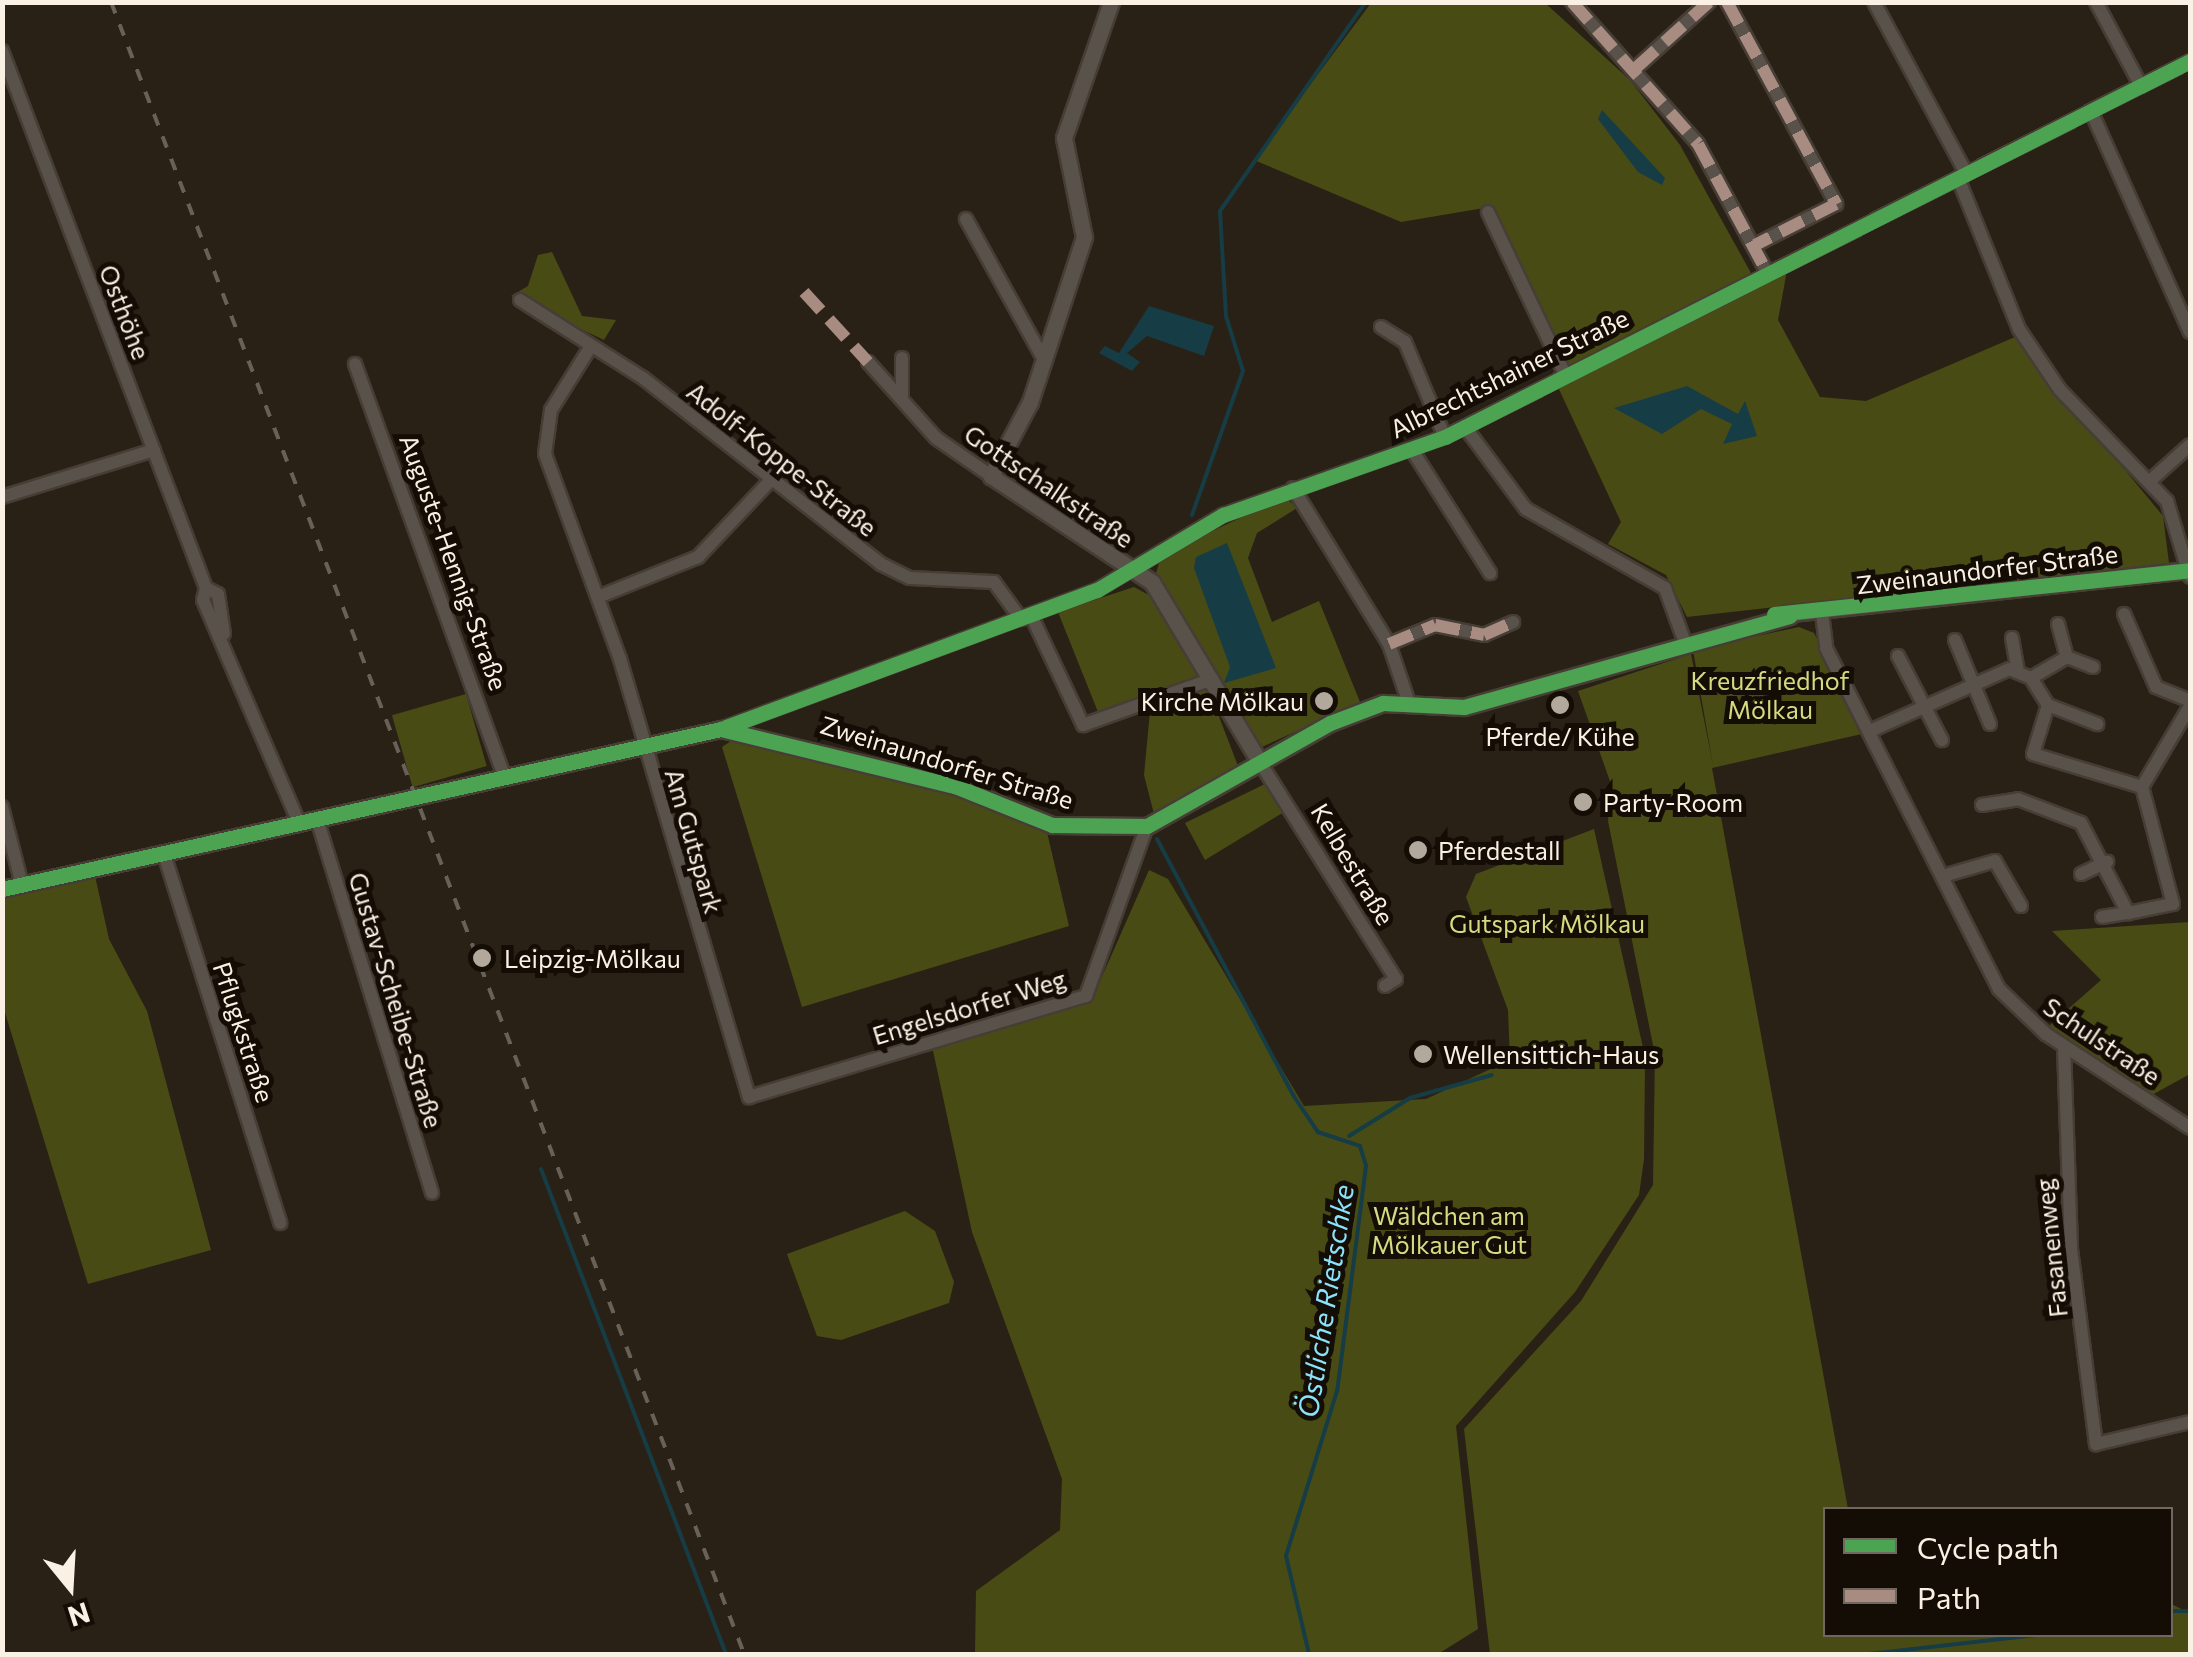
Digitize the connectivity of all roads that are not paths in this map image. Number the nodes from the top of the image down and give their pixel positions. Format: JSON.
{"nodes":[{"id":1,"x":1111,"y":2,"type":"edge"},
{"id":2,"x":1572,"y":2,"type":"edge"},
{"id":3,"x":1727,"y":2,"type":"edge"},
{"id":4,"x":1874,"y":2,"type":"edge"},
{"id":5,"x":2096,"y":2,"type":"edge"},
{"id":6,"x":1700,"y":5,"type":"edge"},
{"id":7,"x":2,"y":52,"type":"edge"},
{"id":8,"x":2190,"y":61,"type":"edge"},
{"id":9,"x":1637,"y":66,"type":"junction"},
{"id":10,"x":2141,"y":86,"type":"junction"},
{"id":11,"x":9,"y":89,"type":"edge"},
{"id":12,"x":2091,"y":111,"type":"junction"},
{"id":13,"x":1962,"y":176,"type":"junction"},
{"id":14,"x":1488,"y":212,"type":"dead end"},
{"id":15,"x":966,"y":219,"type":"dead end"},
{"id":16,"x":1755,"y":245,"type":"junction"},
{"id":17,"x":1768,"y":274,"type":"junction"},
{"id":18,"x":520,"y":300,"type":"dead end"},
{"id":19,"x":1381,"y":328,"type":"dead end"},
{"id":20,"x":2190,"y":332,"type":"edge"},
{"id":21,"x":592,"y":346,"type":"junction"},
{"id":22,"x":902,"y":358,"type":"dead end"},
{"id":23,"x":1044,"y":360,"type":"junction"},
{"id":24,"x":868,"y":362,"type":"dead end"},
{"id":25,"x":355,"y":364,"type":"dead end"},
{"id":26,"x":1566,"y":376,"type":"junction"},
{"id":27,"x":902,"y":400,"type":"junction"},
{"id":28,"x":1465,"y":428,"type":"junction"},
{"id":29,"x":1444,"y":437,"type":"junction"},
{"id":30,"x":2190,"y":445,"type":"edge"},
{"id":31,"x":154,"y":450,"type":"junction"},
{"id":32,"x":1412,"y":450,"type":"junction"},
{"id":33,"x":990,"y":476,"type":"junction"},
{"id":34,"x":2151,"y":480,"type":"junction"},
{"id":35,"x":769,"y":482,"type":"junction"},
{"id":36,"x":1294,"y":488,"type":"junction"},
{"id":37,"x":2,"y":497,"type":"edge"},
{"id":38,"x":1132,"y":571,"type":"junction"},
{"id":39,"x":1490,"y":572,"type":"dead end"},
{"id":40,"x":2190,"y":572,"type":"edge"},
{"id":41,"x":598,"y":597,"type":"junction"},
{"id":42,"x":1822,"y":614,"type":"junction"},
{"id":43,"x":2124,"y":614,"type":"dead end"},
{"id":44,"x":1026,"y":617,"type":"junction"},
{"id":45,"x":1513,"y":622,"type":"dead end"},
{"id":46,"x":2058,"y":624,"type":"dead end"},
{"id":47,"x":2012,"y":638,"type":"dead end"},
{"id":48,"x":1684,"y":640,"type":"junction"},
{"id":49,"x":1955,"y":640,"type":"dead end"},
{"id":50,"x":1389,"y":644,"type":"junction"},
{"id":51,"x":1898,"y":656,"type":"dead end"},
{"id":52,"x":2067,"y":656,"type":"junction"},
{"id":53,"x":2093,"y":667,"type":"dead end"},
{"id":54,"x":2018,"y":671,"type":"junction"},
{"id":55,"x":2032,"y":678,"type":"junction"},
{"id":56,"x":1212,"y":679,"type":"junction"},
{"id":57,"x":1972,"y":684,"type":"junction"},
{"id":58,"x":1408,"y":703,"type":"junction"},
{"id":59,"x":2190,"y":703,"type":"edge"},
{"id":60,"x":1920,"y":706,"type":"junction"},
{"id":61,"x":2048,"y":706,"type":"junction"},
{"id":62,"x":1990,"y":724,"type":"dead end"},
{"id":63,"x":2097,"y":724,"type":"dead end"},
{"id":64,"x":721,"y":728,"type":"junction"},
{"id":65,"x":1870,"y":731,"type":"junction"},
{"id":66,"x":1942,"y":740,"type":"dead end"},
{"id":67,"x":643,"y":746,"type":"junction"},
{"id":68,"x":1261,"y":764,"type":"junction"},
{"id":69,"x":505,"y":778,"type":"junction"},
{"id":70,"x":2142,"y":786,"type":"junction"},
{"id":71,"x":2,"y":806,"type":"edge"},
{"id":72,"x":1982,"y":806,"type":"dead end"},
{"id":73,"x":318,"y":819,"type":"junction"},
{"id":74,"x":299,"y":823,"type":"junction"},
{"id":75,"x":1147,"y":826,"type":"junction"},
{"id":76,"x":164,"y":854,"type":"junction"},
{"id":77,"x":2107,"y":862,"type":"junction"},
{"id":78,"x":2081,"y":874,"type":"dead end"},
{"id":79,"x":1943,"y":876,"type":"junction"},
{"id":80,"x":22,"y":885,"type":"junction"},
{"id":81,"x":2,"y":890,"type":"edge"},
{"id":82,"x":2022,"y":906,"type":"dead end"},
{"id":83,"x":2128,"y":913,"type":"junction"},
{"id":84,"x":2102,"y":917,"type":"dead end"},
{"id":85,"x":1385,"y":986,"type":"dead end"},
{"id":86,"x":2064,"y":1047,"type":"junction"},
{"id":87,"x":749,"y":1097,"type":"joint"},
{"id":88,"x":2190,"y":1128,"type":"edge"},
{"id":89,"x":432,"y":1193,"type":"dead end"},
{"id":90,"x":280,"y":1224,"type":"dead end"},
{"id":91,"x":2190,"y":1422,"type":"edge"}],
"edges":[{"from":1,"to":23,"type":"street"},
{"from":2,"to":9,"type":"street"},
{"from":3,"to":16,"type":"street"},
{"from":4,"to":13,"type":"street"},
{"from":5,"to":10,"type":"street"},
{"from":6,"to":9,"type":"street"},
{"from":7,"to":11,"type":"street","name":"Osthöhe"},
{"from":8,"to":10,"type":"street","name":"Albrechtshainer Straße"},
{"from":9,"to":16,"type":"street"},
{"from":10,"to":12,"type":"street","name":"Albrechtshainer Straße"},
{"from":11,"to":31,"type":"street","name":"Osthöhe"},
{"from":12,"to":13,"type":"street","name":"Albrechtshainer Straße"},
{"from":12,"to":20,"type":"street"},
{"from":13,"to":17,"type":"street","name":"Albrechtshainer Straße"},
{"from":13,"to":34,"type":"street"},
{"from":14,"to":26,"type":"street"},
{"from":15,"to":23,"type":"street"},
{"from":16,"to":17,"type":"street"},
{"from":17,"to":26,"type":"street","name":"Albrechtshainer Straße"},
{"from":18,"to":21,"type":"street","name":"Adolf-Koppe-Straße"},
{"from":19,"to":29,"type":"street"},
{"from":21,"to":35,"type":"street","name":"Adolf-Koppe-Straße"},
{"from":21,"to":41,"type":"street","name":"Am Gutspark"},
{"from":22,"to":27,"type":"street"},
{"from":23,"to":33,"type":"street"},
{"from":24,"to":27,"type":"street","name":"Gottschalkstraße"},
{"from":25,"to":69,"type":"street","name":"Auguste-Hennig-Straße"},
{"from":26,"to":28,"type":"street","name":"Albrechtshainer Straße"},
{"from":27,"to":33,"type":"street","name":"Gottschalkstraße"},
{"from":28,"to":29,"type":"street","name":"Albrechtshainer Straße"},
{"from":28,"to":48,"type":"street"},
{"from":29,"to":32,"type":"street","name":"Albrechtshainer Straße"},
{"from":30,"to":34,"type":"street"},
{"from":31,"to":37,"type":"street"},
{"from":31,"to":74,"type":"street","name":"Osthöhe"},
{"from":32,"to":36,"type":"street","name":"Albrechtshainer Straße"},
{"from":32,"to":39,"type":"street"},
{"from":33,"to":38,"type":"street","name":"Gottschalkstraße"},
{"from":34,"to":40,"type":"street"},
{"from":35,"to":41,"type":"street"},
{"from":35,"to":44,"type":"street","name":"Adolf-Koppe-Straße"},
{"from":36,"to":38,"type":"street","name":"Albrechtshainer Straße"},
{"from":36,"to":50,"type":"street"},
{"from":38,"to":44,"type":"street","name":"Albrechtshainer Straße"},
{"from":38,"to":56,"type":"street","name":"Gottschalkstraße"},
{"from":40,"to":42,"type":"street","name":"Zweinaundorfer Straße"},
{"from":41,"to":67,"type":"street","name":"Am Gutspark"},
{"from":42,"to":48,"type":"street","name":"Zweinaundorfer Straße"},
{"from":42,"to":65,"type":"street","name":"Schulstraße"},
{"from":43,"to":59,"type":"street"},
{"from":44,"to":56,"type":"street"},
{"from":44,"to":64,"type":"street","name":"Albrechtshainer Straße"},
{"from":45,"to":50,"type":"street"},
{"from":46,"to":52,"type":"street"},
{"from":47,"to":54,"type":"street"},
{"from":48,"to":58,"type":"street","name":"Zweinaundorfer Straße"},
{"from":49,"to":57,"type":"street"},
{"from":50,"to":58,"type":"street"},
{"from":51,"to":60,"type":"street"},
{"from":52,"to":53,"type":"street"},
{"from":52,"to":55,"type":"street"},
{"from":54,"to":55,"type":"street"},
{"from":54,"to":57,"type":"street"},
{"from":55,"to":61,"type":"street"},
{"from":56,"to":68,"type":"street","name":"Gottschalkstraße"},
{"from":57,"to":60,"type":"street"},
{"from":57,"to":62,"type":"street"},
{"from":58,"to":68,"type":"street","name":"Zweinaundorfer Straße"},
{"from":59,"to":70,"type":"street"},
{"from":60,"to":65,"type":"street"},
{"from":60,"to":66,"type":"street"},
{"from":61,"to":63,"type":"street"},
{"from":61,"to":70,"type":"street"},
{"from":64,"to":67,"type":"street","name":"Zweinaundorfer Straße"},
{"from":64,"to":75,"type":"street","name":"Zweinaundorfer Straße"},
{"from":65,"to":79,"type":"street","name":"Schulstraße"},
{"from":67,"to":69,"type":"street","name":"Zweinaundorfer Straße"},
{"from":67,"to":87,"type":"street","name":"Am Gutspark"},
{"from":68,"to":75,"type":"street","name":"Zweinaundorfer Straße"},
{"from":68,"to":85,"type":"street","name":"Kelbestraße"},
{"from":69,"to":73,"type":"street","name":"Zweinaundorfer Straße"},
{"from":70,"to":83,"type":"street"},
{"from":71,"to":80,"type":"street"},
{"from":72,"to":77,"type":"street"},
{"from":73,"to":74,"type":"street","name":"Zweinaundorfer Straße"},
{"from":73,"to":89,"type":"street","name":"Gustav-Scheibe-Straße"},
{"from":74,"to":76,"type":"street","name":"Zweinaundorfer Straße"},
{"from":75,"to":87,"type":"street","name":"Engelsdorfer Weg"},
{"from":76,"to":80,"type":"street","name":"Zweinaundorfer Straße"},
{"from":76,"to":90,"type":"street","name":"Pflugkstraße"},
{"from":77,"to":78,"type":"street"},
{"from":77,"to":83,"type":"street"},
{"from":79,"to":82,"type":"street"},
{"from":79,"to":86,"type":"street","name":"Schulstraße"},
{"from":80,"to":81,"type":"street","name":"Zweinaundorfer Straße"},
{"from":83,"to":84,"type":"street"},
{"from":86,"to":88,"type":"street","name":"Schulstraße"},
{"from":86,"to":91,"type":"street","name":"Fasanenweg"}]}
